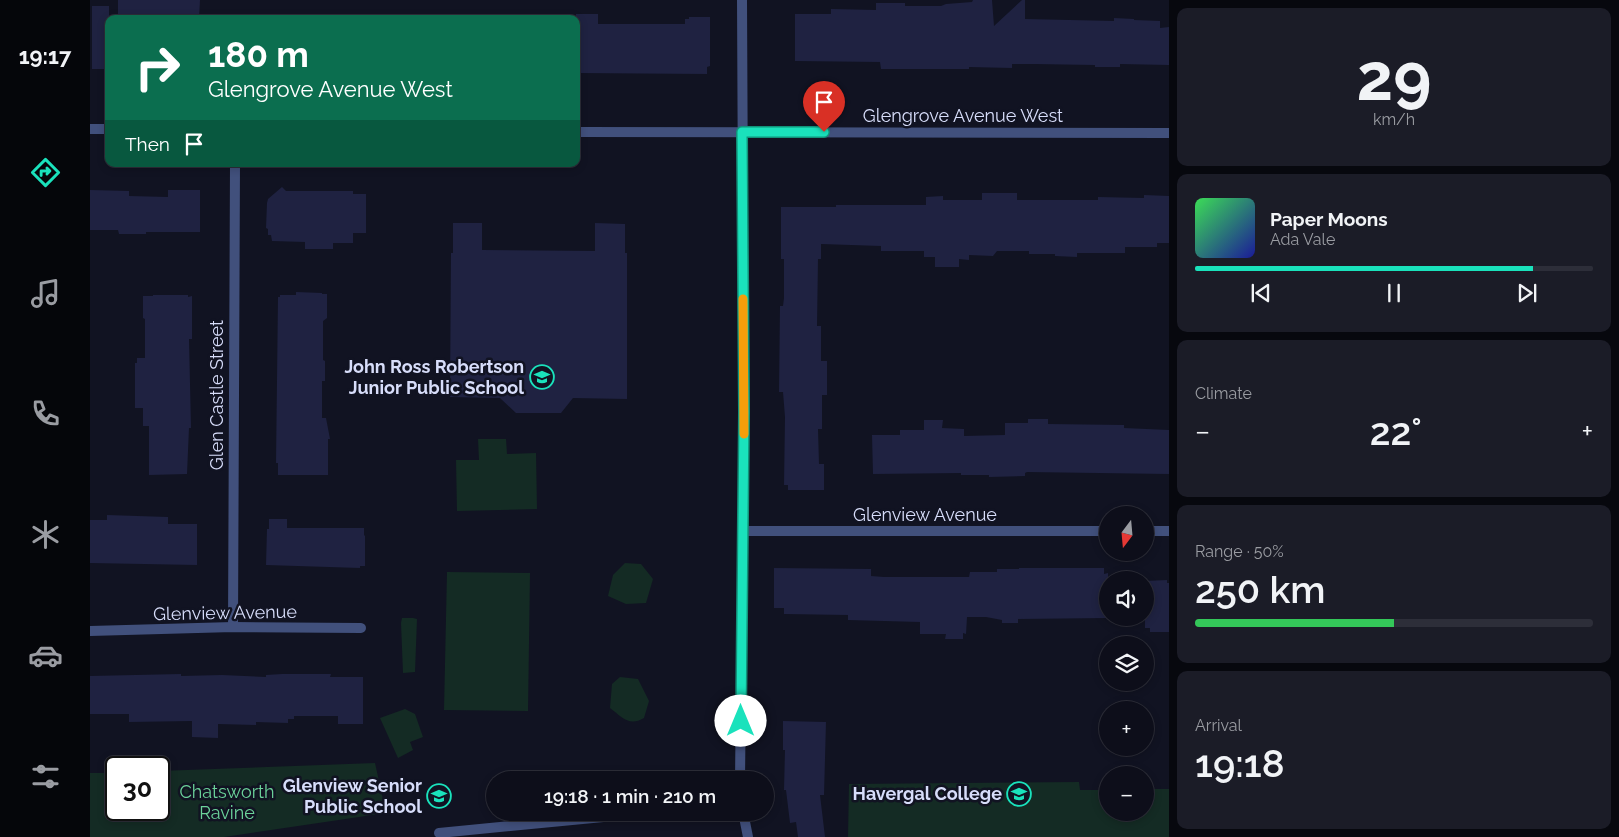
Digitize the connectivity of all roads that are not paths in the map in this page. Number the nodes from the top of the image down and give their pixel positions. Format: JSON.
{"nodes":[{"id":1,"x":742,"y":0,"type":"edge"},
{"id":2,"x":90,"y":129,"type":"edge"},
{"id":3,"x":105,"y":129,"type":"edge"},
{"id":4,"x":580,"y":132,"type":"edge"},
{"id":5,"x":742,"y":132,"type":"junction"},
{"id":6,"x":1169,"y":133,"type":"edge"},
{"id":7,"x":235,"y":167,"type":"edge"},
{"id":8,"x":742,"y":531,"type":"junction"},
{"id":9,"x":1099,"y":531,"type":"edge"},
{"id":10,"x":1154,"y":531,"type":"edge"},
{"id":11,"x":1169,"y":531,"type":"edge"},
{"id":12,"x":234,"y":627,"type":"junction"},
{"id":13,"x":361,"y":628,"type":"dead end"},
{"id":14,"x":90,"y":631,"type":"edge"},
{"id":15,"x":740,"y":771,"type":"edge"},
{"id":16,"x":562,"y":821,"type":"edge"},
{"id":17,"x":745,"y":821,"type":"edge"},
{"id":18,"x":439,"y":833,"type":"dead end"},
{"id":19,"x":748,"y":837,"type":"edge"}],
"edges":[{"from":1,"to":5,"type":"street"},
{"from":2,"to":3,"type":"street"},
{"from":4,"to":5,"type":"street","name":"Glengrove Avenue West"},
{"from":5,"to":6,"type":"street","name":"Glengrove Avenue West"},
{"from":5,"to":8,"type":"street"},
{"from":7,"to":12,"type":"street","name":"Glen Castle Street"},
{"from":8,"to":9,"type":"street","name":"Glenview Avenue"},
{"from":8,"to":15,"type":"street"},
{"from":10,"to":11,"type":"street"},
{"from":12,"to":13,"type":"street","name":"Glenview Avenue"},
{"from":12,"to":14,"type":"street","name":"Glenview Avenue"},
{"from":16,"to":18,"type":"street"},
{"from":17,"to":19,"type":"street"}]}
